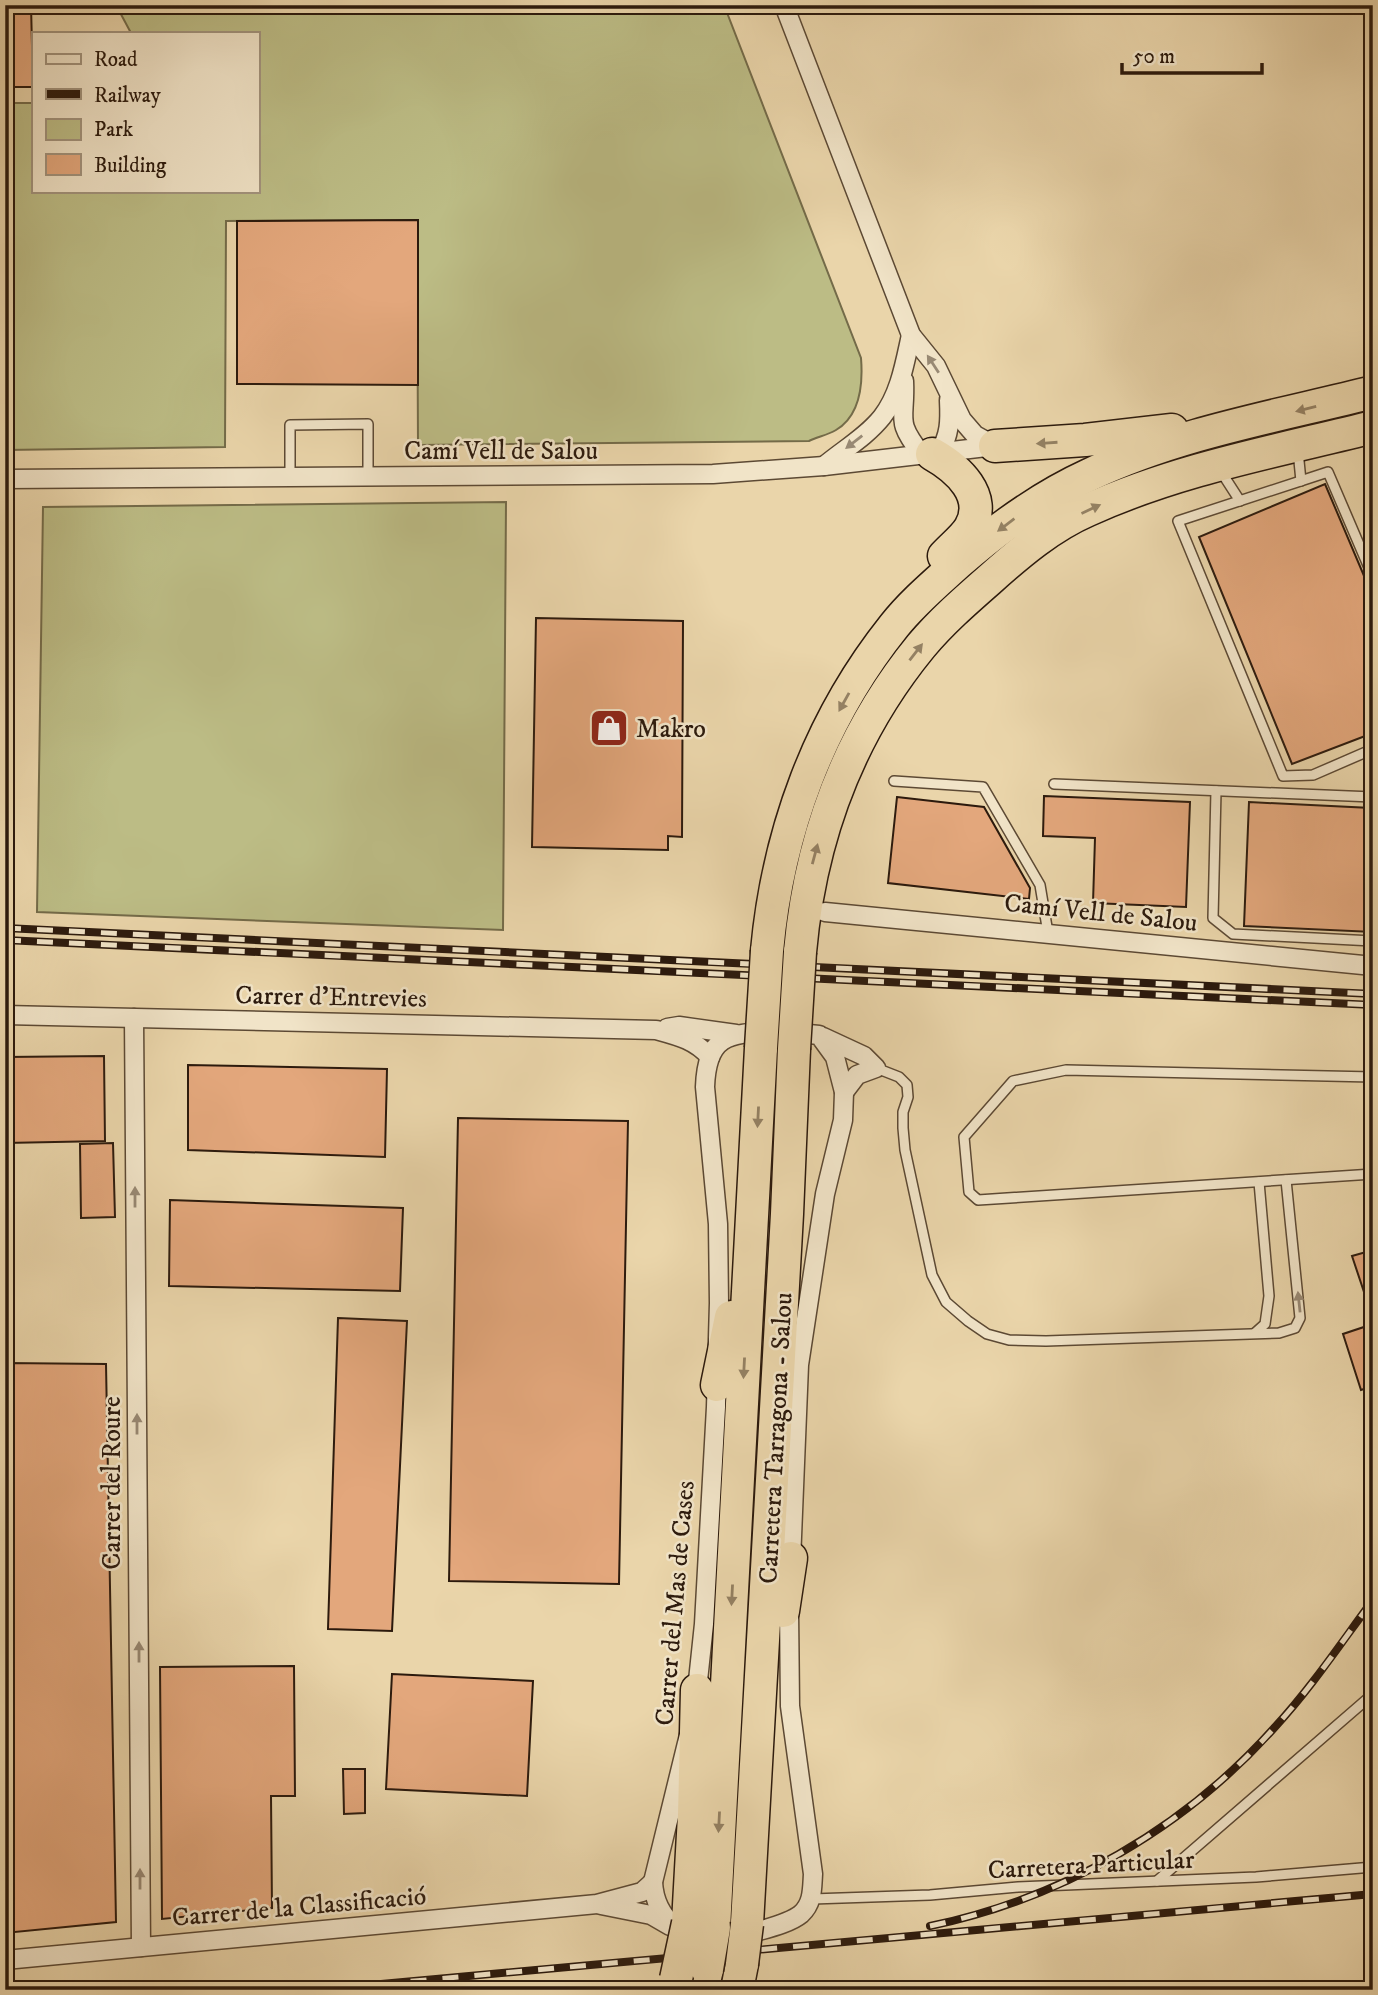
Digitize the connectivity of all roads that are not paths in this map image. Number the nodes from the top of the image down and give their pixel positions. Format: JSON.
{"nodes":[{"id":1,"x":784,"y":5,"type":"edge"},
{"id":2,"x":911,"y":335,"type":"junction"},
{"id":3,"x":903,"y":370,"type":"junction"},
{"id":4,"x":1373,"y":393,"type":"edge"},
{"id":5,"x":949,"y":396,"type":"junction"},
{"id":6,"x":1261,"y":420,"type":"junction"},
{"id":7,"x":1373,"y":427,"type":"edge"},
{"id":8,"x":995,"y":446,"type":"junction"},
{"id":9,"x":1298,"y":446,"type":"junction"},
{"id":10,"x":931,"y":454,"type":"junction"},
{"id":11,"x":1218,"y":465,"type":"junction"},
{"id":12,"x":824,"y":466,"type":"junction"},
{"id":13,"x":290,"y":477,"type":"junction"},
{"id":14,"x":368,"y":477,"type":"junction"},
{"id":15,"x":5,"y":479,"type":"edge"},
{"id":16,"x":1301,"y":481,"type":"junction"},
{"id":17,"x":1240,"y":501,"type":"junction"},
{"id":18,"x":1373,"y":577,"type":"edge"},
{"id":19,"x":895,"y":624,"type":"junction"},
{"id":20,"x":1373,"y":749,"type":"edge"},
{"id":21,"x":894,"y":781,"type":"dead end"},
{"id":22,"x":1054,"y":784,"type":"dead end"},
{"id":23,"x":1216,"y":791,"type":"junction"},
{"id":24,"x":1373,"y":797,"type":"edge"},
{"id":25,"x":814,"y":916,"type":"junction"},
{"id":26,"x":1048,"y":933,"type":"junction"},
{"id":27,"x":1373,"y":941,"type":"edge"},
{"id":28,"x":1373,"y":966,"type":"edge"},
{"id":29,"x":5,"y":1015,"type":"edge"},
{"id":30,"x":134,"y":1018,"type":"junction"},
{"id":31,"x":656,"y":1030,"type":"junction"},
{"id":32,"x":749,"y":1041,"type":"junction"},
{"id":33,"x":807,"y":1042,"type":"junction"},
{"id":34,"x":710,"y":1057,"type":"junction"},
{"id":35,"x":876,"y":1069,"type":"junction"},
{"id":36,"x":1373,"y":1077,"type":"edge"},
{"id":37,"x":844,"y":1091,"type":"junction"},
{"id":38,"x":1373,"y":1174,"type":"edge"},
{"id":39,"x":1286,"y":1180,"type":"junction"},
{"id":40,"x":754,"y":1181,"type":"junction"},
{"id":41,"x":1259,"y":1182,"type":"junction"},
{"id":42,"x":787,"y":1214,"type":"junction"},
{"id":43,"x":1255,"y":1333,"type":"junction"},
{"id":44,"x":799,"y":1365,"type":"junction"},
{"id":45,"x":717,"y":1385,"type":"junction"},
{"id":46,"x":791,"y":1558,"type":"junction"},
{"id":47,"x":697,"y":1690,"type":"junction"},
{"id":48,"x":1373,"y":1695,"type":"edge"},
{"id":49,"x":758,"y":1736,"type":"junction"},
{"id":50,"x":1373,"y":1867,"type":"edge"},
{"id":51,"x":1156,"y":1881,"type":"junction"},
{"id":52,"x":653,"y":1882,"type":"junction"},
{"id":53,"x":812,"y":1899,"type":"junction"},
{"id":54,"x":597,"y":1904,"type":"junction"},
{"id":55,"x":692,"y":1927,"type":"junction"},
{"id":56,"x":141,"y":1947,"type":"junction"},
{"id":57,"x":5,"y":1960,"type":"edge"},
{"id":58,"x":739,"y":1977,"type":"edge"},
{"id":59,"x":690,"y":1982,"type":"edge"}],
"edges":[{"from":1,"to":2,"type":"street"},
{"from":2,"to":3,"type":"street"},
{"from":5,"to":2,"type":"street","one_way":true},
{"from":3,"to":10,"type":"street"},
{"from":3,"to":12,"type":"street","one_way":true},
{"from":4,"to":6,"type":"highway","one_way":true},
{"from":5,"to":8,"type":"street"},
{"from":5,"to":10,"type":"street"},
{"from":6,"to":8,"type":"highway","one_way":true},
{"from":6,"to":19,"type":"highway","one_way":true},
{"from":7,"to":9,"type":"highway"},
{"from":8,"to":10,"type":"street","name":"Camí Vell de Salou"},
{"from":9,"to":11,"type":"highway"},
{"from":9,"to":16,"type":"lane"},
{"from":10,"to":12,"type":"street","name":"Camí Vell de Salou"},
{"from":10,"to":19,"type":"highway"},
{"from":11,"to":17,"type":"lane"},
{"from":25,"to":11,"type":"highway","one_way":true},
{"from":12,"to":14,"type":"street","name":"Camí Vell de Salou"},
{"from":13,"to":14,"type":"street","name":"Camí Vell de Salou"},
{"from":13,"to":14,"type":"lane"},
{"from":13,"to":15,"type":"street","name":"Camí Vell de Salou"},
{"from":16,"to":17,"type":"lane"},
{"from":16,"to":18,"type":"lane"},
{"from":17,"to":20,"type":"lane"},
{"from":19,"to":32,"type":"highway","name":"Carretera Tarragona - Salou","one_way":true,"bridge":true},
{"from":21,"to":26,"type":"lane"},
{"from":22,"to":23,"type":"lane"},
{"from":23,"to":24,"type":"lane"},
{"from":23,"to":27,"type":"lane"},
{"from":25,"to":26,"type":"street","name":"Camí Vell de Salou"},
{"from":25,"to":33,"type":"highway","name":"Carretera Tarragona - Salou","bridge":true},
{"from":26,"to":28,"type":"street","name":"Camí Vell de Salou"},
{"from":29,"to":30,"type":"street","name":"Carrer d'Entrevies"},
{"from":30,"to":31,"type":"street","name":"Carrer d'Entrevies"},
{"from":56,"to":30,"type":"street","name":"Carrer del Roure","one_way":true},
{"from":31,"to":32,"type":"street","name":"Carrer d'Entrevies"},
{"from":31,"to":34,"type":"street","name":"Carrer d'Entrevies"},
{"from":32,"to":33,"type":"street"},
{"from":32,"to":34,"type":"street"},
{"from":32,"to":40,"type":"highway","name":"Carretera Tarragona - Salou","one_way":true},
{"from":33,"to":35,"type":"street"},
{"from":33,"to":37,"type":"street"},
{"from":33,"to":42,"type":"highway","name":"Carretera Tarragona - Salou"},
{"from":34,"to":45,"type":"street","name":"Carrer del Mas de Cases"},
{"from":35,"to":37,"type":"street"},
{"from":35,"to":43,"type":"lane"},
{"from":36,"to":41,"type":"lane"},
{"from":37,"to":44,"type":"street"},
{"from":38,"to":39,"type":"lane"},
{"from":39,"to":41,"type":"lane"},
{"from":43,"to":39,"type":"lane","one_way":true},
{"from":40,"to":45,"type":"highway"},
{"from":40,"to":55,"type":"highway","name":"Carretera Tarragona - Salou","one_way":true},
{"from":41,"to":43,"type":"lane"},
{"from":42,"to":44,"type":"highway"},
{"from":42,"to":49,"type":"highway","name":"Carretera Tarragona - Salou"},
{"from":44,"to":46,"type":"street"},
{"from":45,"to":47,"type":"street","name":"Carrer del Mas de Cases"},
{"from":46,"to":49,"type":"highway"},
{"from":46,"to":53,"type":"street"},
{"from":47,"to":52,"type":"street","name":"Carrer del Mas de Cases"},
{"from":47,"to":55,"type":"highway"},
{"from":48,"to":51,"type":"lane"},
{"from":49,"to":58,"type":"highway","name":"Carretera Tarragona - Salou","bridge":true},
{"from":50,"to":51,"type":"lane","name":"Carretera Particular"},
{"from":51,"to":53,"type":"lane","name":"Carretera Particular"},
{"from":52,"to":54,"type":"street","name":"Carrer de la Classificació"},
{"from":52,"to":55,"type":"street"},
{"from":53,"to":55,"type":"street"},
{"from":54,"to":55,"type":"street","name":"Carrer de la Classificació"},
{"from":54,"to":56,"type":"street","name":"Carrer de la Classificació"},
{"from":55,"to":59,"type":"highway","bridge":true},
{"from":56,"to":57,"type":"street","name":"Carrer de la Classificació"}]}
